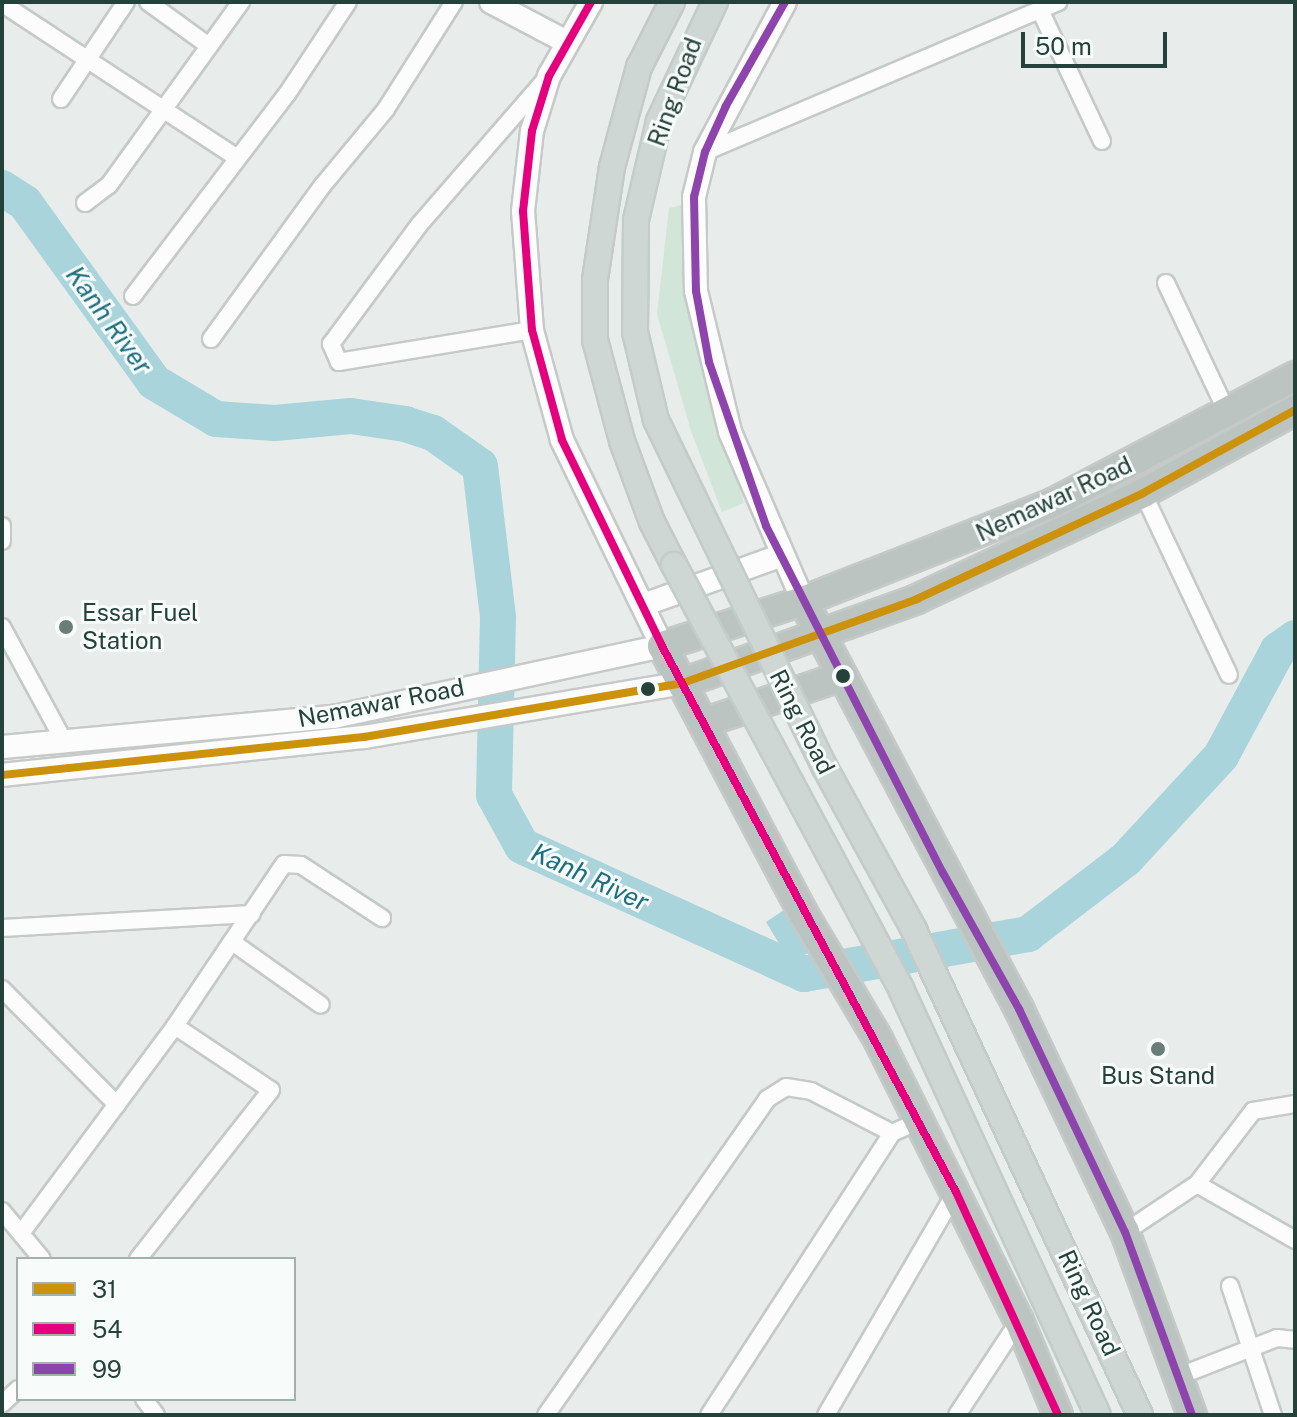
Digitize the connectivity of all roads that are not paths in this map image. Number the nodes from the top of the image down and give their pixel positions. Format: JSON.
{"nodes":[{"id":1,"x":126,"y":2,"type":"edge"},
{"id":2,"x":148,"y":2,"type":"edge"},
{"id":3,"x":241,"y":2,"type":"edge"},
{"id":4,"x":348,"y":2,"type":"edge"},
{"id":5,"x":454,"y":2,"type":"edge"},
{"id":6,"x":491,"y":2,"type":"edge"},
{"id":7,"x":591,"y":2,"type":"edge"},
{"id":8,"x":672,"y":2,"type":"edge"},
{"id":9,"x":715,"y":2,"type":"edge"},
{"id":10,"x":785,"y":2,"type":"edge"},
{"id":11,"x":1059,"y":2,"type":"edge"},
{"id":12,"x":6,"y":6,"type":"edge"},
{"id":13,"x":1040,"y":10,"type":"junction"},
{"id":14,"x":565,"y":41,"type":"junction"},
{"id":15,"x":209,"y":46,"type":"junction"},
{"id":16,"x":86,"y":60,"type":"junction"},
{"id":17,"x":549,"y":76,"type":"junction"},
{"id":18,"x":61,"y":99,"type":"dead end"},
{"id":19,"x":162,"y":111,"type":"junction"},
{"id":20,"x":1102,"y":141,"type":"dead end"},
{"id":21,"x":705,"y":152,"type":"junction"},
{"id":22,"x":236,"y":157,"type":"junction"},
{"id":23,"x":85,"y":203,"type":"dead end"},
{"id":24,"x":1166,"y":283,"type":"dead end"},
{"id":25,"x":133,"y":296,"type":"dead end"},
{"id":26,"x":532,"y":330,"type":"junction"},
{"id":27,"x":211,"y":339,"type":"dead end"},
{"id":28,"x":1295,"y":376,"type":"edge"},
{"id":29,"x":1295,"y":410,"type":"edge"},
{"id":30,"x":1228,"y":414,"type":"junction"},
{"id":31,"x":1196,"y":430,"type":"junction"},
{"id":32,"x":1207,"y":457,"type":"junction"},
{"id":33,"x":1143,"y":493,"type":"junction"},
{"id":34,"x":1053,"y":503,"type":"junction"},
{"id":35,"x":2,"y":526,"type":"edge"},
{"id":36,"x":1065,"y":530,"type":"junction"},
{"id":37,"x":2,"y":541,"type":"edge"},
{"id":38,"x":780,"y":556,"type":"junction"},
{"id":39,"x":803,"y":601,"type":"junction"},
{"id":40,"x":643,"y":605,"type":"junction"},
{"id":41,"x":2,"y":627,"type":"edge"},
{"id":42,"x":821,"y":638,"type":"junction"},
{"id":43,"x":662,"y":646,"type":"junction"},
{"id":44,"x":1229,"y":675,"type":"dead end"},
{"id":45,"x":840,"y":677,"type":"junction"},
{"id":46,"x":683,"y":683,"type":"junction"},
{"id":47,"x":706,"y":722,"type":"junction"},
{"id":48,"x":64,"y":741,"type":"junction"},
{"id":49,"x":2,"y":747,"type":"edge"},
{"id":50,"x":2,"y":775,"type":"edge"},
{"id":51,"x":252,"y":914,"type":"junction"},
{"id":52,"x":382,"y":918,"type":"dead end"},
{"id":53,"x":2,"y":928,"type":"edge"},
{"id":54,"x":235,"y":944,"type":"junction"},
{"id":55,"x":2,"y":989,"type":"edge"},
{"id":56,"x":321,"y":1005,"type":"dead end"},
{"id":57,"x":175,"y":1026,"type":"junction"},
{"id":58,"x":1295,"y":1104,"type":"edge"},
{"id":59,"x":117,"y":1105,"type":"junction"},
{"id":60,"x":919,"y":1121,"type":"junction"},
{"id":61,"x":892,"y":1133,"type":"junction"},
{"id":62,"x":1197,"y":1184,"type":"junction"},
{"id":63,"x":956,"y":1192,"type":"junction"},
{"id":64,"x":2,"y":1211,"type":"edge"},
{"id":65,"x":22,"y":1232,"type":"junction"},
{"id":66,"x":1125,"y":1232,"type":"junction"},
{"id":67,"x":1295,"y":1240,"type":"edge"},
{"id":68,"x":41,"y":1257,"type":"edge"},
{"id":69,"x":140,"y":1257,"type":"edge"},
{"id":70,"x":1230,"y":1286,"type":"dead end"},
{"id":71,"x":1019,"y":1321,"type":"junction"},
{"id":72,"x":1295,"y":1340,"type":"edge"},
{"id":73,"x":1250,"y":1347,"type":"junction"},
{"id":74,"x":1177,"y":1377,"type":"junction"},
{"id":75,"x":546,"y":1415,"type":"edge"},
{"id":76,"x":709,"y":1415,"type":"edge"},
{"id":77,"x":826,"y":1415,"type":"edge"},
{"id":78,"x":957,"y":1415,"type":"edge"},
{"id":79,"x":1058,"y":1415,"type":"edge"},
{"id":80,"x":1098,"y":1415,"type":"edge"},
{"id":81,"x":1140,"y":1415,"type":"edge"},
{"id":82,"x":1192,"y":1415,"type":"edge"},
{"id":83,"x":1273,"y":1415,"type":"edge"}],
"edges":[{"from":1,"to":16,"type":"street"},
{"from":2,"to":15,"type":"street"},
{"from":3,"to":15,"type":"street"},
{"from":4,"to":22,"type":"street"},
{"from":5,"to":27,"type":"street"},
{"from":6,"to":14,"type":"street"},
{"from":7,"to":14,"type":"street"},
{"from":8,"to":80,"type":"main road","name":"Ring Road","bridge":true},
{"from":9,"to":81,"type":"main road","name":"Ring Road","bridge":true},
{"from":10,"to":21,"type":"street"},
{"from":11,"to":13,"type":"street"},
{"from":12,"to":16,"type":"street"},
{"from":13,"to":20,"type":"street"},
{"from":13,"to":21,"type":"street"},
{"from":14,"to":17,"type":"street"},
{"from":15,"to":19,"type":"street"},
{"from":16,"to":18,"type":"street"},
{"from":16,"to":19,"type":"street"},
{"from":17,"to":26,"type":"street"},
{"from":17,"to":26,"type":"street"},
{"from":19,"to":22,"type":"street"},
{"from":19,"to":23,"type":"street"},
{"from":21,"to":38,"type":"street"},
{"from":22,"to":25,"type":"street"},
{"from":24,"to":30,"type":"street"},
{"from":26,"to":40,"type":"street"},
{"from":28,"to":30,"type":"highway","name":"Nemawar Road"},
{"from":29,"to":32,"type":"highway","name":"Nemawar Road"},
{"from":30,"to":31,"type":"highway","name":"Nemawar Road"},
{"from":31,"to":32,"type":"highway"},
{"from":31,"to":34,"type":"highway","name":"Nemawar Road"},
{"from":32,"to":33,"type":"highway","name":"Nemawar Road"},
{"from":33,"to":36,"type":"highway","name":"Nemawar Road"},
{"from":33,"to":44,"type":"street"},
{"from":34,"to":36,"type":"highway"},
{"from":34,"to":39,"type":"highway","name":"Nemawar Road"},
{"from":35,"to":37,"type":"street"},
{"from":36,"to":42,"type":"highway","name":"Nemawar Road"},
{"from":38,"to":39,"type":"street"},
{"from":38,"to":40,"type":"street"},
{"from":39,"to":42,"type":"highway"},
{"from":39,"to":43,"type":"highway","name":"Nemawar Road"},
{"from":40,"to":43,"type":"street"},
{"from":41,"to":48,"type":"street"},
{"from":42,"to":45,"type":"highway"},
{"from":42,"to":46,"type":"highway","name":"Nemawar Road"},
{"from":43,"to":46,"type":"highway"},
{"from":43,"to":48,"type":"street","name":"Nemawar Road"},
{"from":45,"to":47,"type":"highway"},
{"from":45,"to":66,"type":"highway"},
{"from":46,"to":47,"type":"highway"},
{"from":46,"to":50,"type":"street"},
{"from":47,"to":60,"type":"highway"},
{"from":48,"to":49,"type":"street","name":"Nemawar Road"},
{"from":51,"to":52,"type":"street"},
{"from":51,"to":53,"type":"street"},
{"from":51,"to":54,"type":"street"},
{"from":54,"to":56,"type":"street"},
{"from":54,"to":57,"type":"street"},
{"from":55,"to":59,"type":"street"},
{"from":57,"to":59,"type":"street"},
{"from":57,"to":69,"type":"street"},
{"from":58,"to":62,"type":"street"},
{"from":59,"to":65,"type":"street"},
{"from":60,"to":61,"type":"street"},
{"from":60,"to":63,"type":"highway"},
{"from":61,"to":75,"type":"street"},
{"from":61,"to":76,"type":"street"},
{"from":62,"to":66,"type":"street"},
{"from":62,"to":67,"type":"street"},
{"from":63,"to":71,"type":"highway"},
{"from":63,"to":77,"type":"street"},
{"from":64,"to":65,"type":"street"},
{"from":65,"to":68,"type":"street"},
{"from":66,"to":74,"type":"highway"},
{"from":70,"to":73,"type":"street"},
{"from":71,"to":78,"type":"street"},
{"from":71,"to":79,"type":"highway"},
{"from":72,"to":73,"type":"street"},
{"from":73,"to":74,"type":"street"},
{"from":73,"to":83,"type":"street"},
{"from":74,"to":82,"type":"highway"}]}
